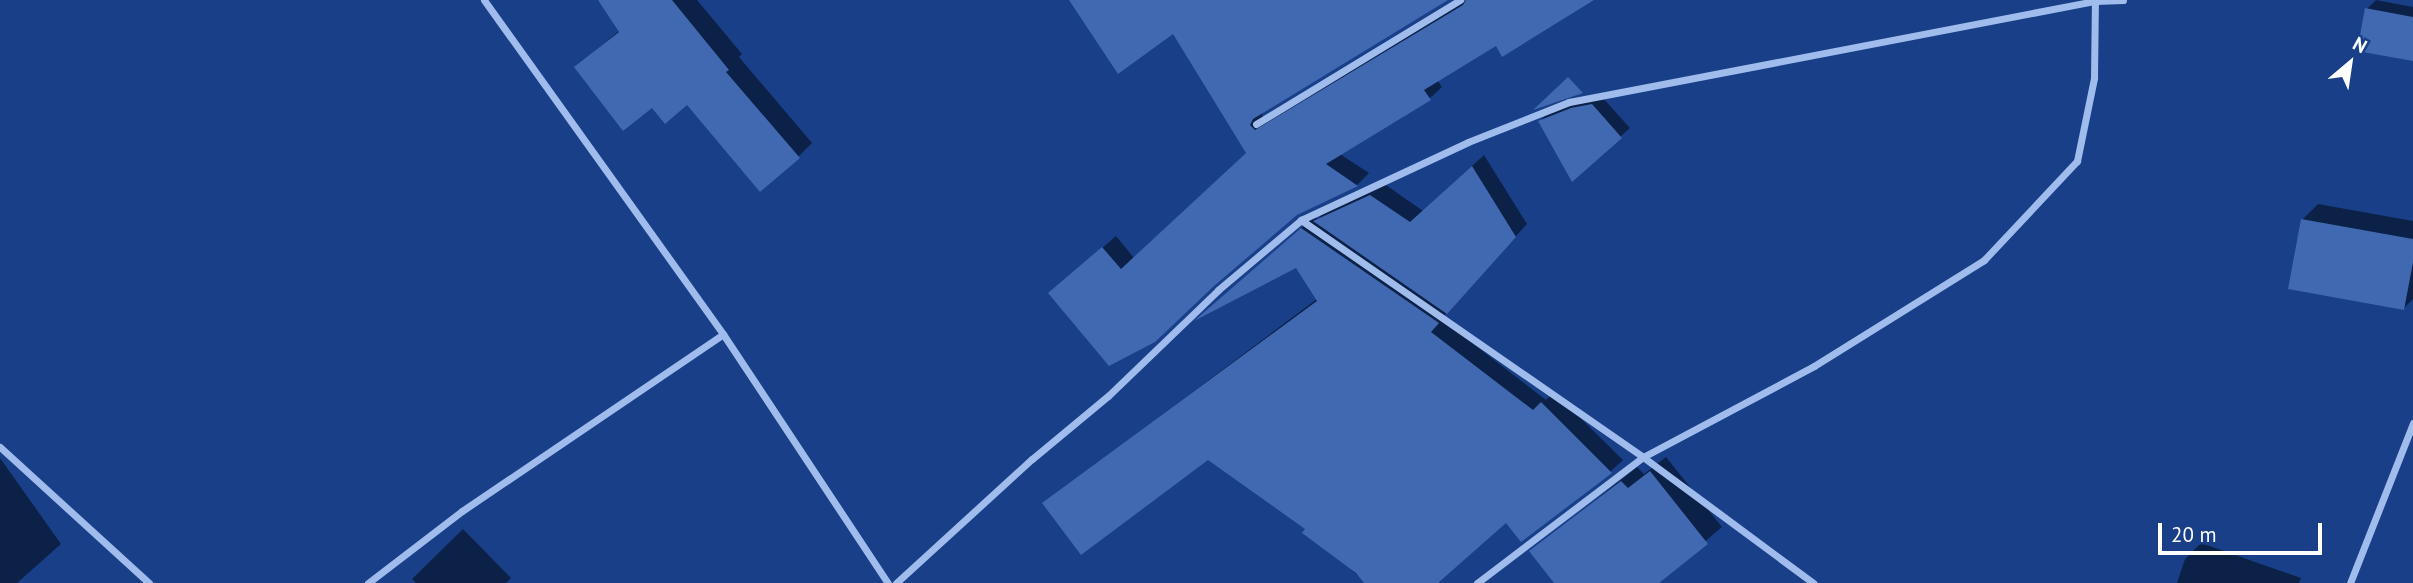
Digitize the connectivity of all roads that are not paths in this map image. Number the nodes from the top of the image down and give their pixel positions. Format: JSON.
{"nodes":[{"id":1,"x":484,"y":0,"type":"edge"},
{"id":2,"x":1460,"y":0,"type":"edge"},
{"id":3,"x":2123,"y":0,"type":"edge"},
{"id":4,"x":2095,"y":1,"type":"edge"},
{"id":5,"x":1256,"y":124,"type":"dead end"},
{"id":6,"x":1301,"y":220,"type":"junction"},
{"id":7,"x":723,"y":334,"type":"junction"},
{"id":8,"x":2413,"y":423,"type":"edge"},
{"id":9,"x":0,"y":447,"type":"edge"},
{"id":10,"x":1643,"y":457,"type":"junction"},
{"id":11,"x":149,"y":583,"type":"edge"},
{"id":12,"x":368,"y":583,"type":"edge"},
{"id":13,"x":888,"y":583,"type":"edge"},
{"id":14,"x":896,"y":583,"type":"edge"},
{"id":15,"x":1477,"y":583,"type":"edge"},
{"id":16,"x":1813,"y":583,"type":"edge"},
{"id":17,"x":2350,"y":583,"type":"edge"}],
"edges":[{"from":1,"to":7,"type":"street"},
{"from":2,"to":5,"type":"street"},
{"from":3,"to":4,"type":"street"},
{"from":4,"to":6,"type":"street"},
{"from":4,"to":10,"type":"street"},
{"from":6,"to":10,"type":"street"},
{"from":6,"to":14,"type":"street"},
{"from":7,"to":12,"type":"street"},
{"from":7,"to":13,"type":"street"},
{"from":8,"to":17,"type":"street"},
{"from":9,"to":11,"type":"street"},
{"from":10,"to":15,"type":"street"},
{"from":10,"to":16,"type":"street"}]}
